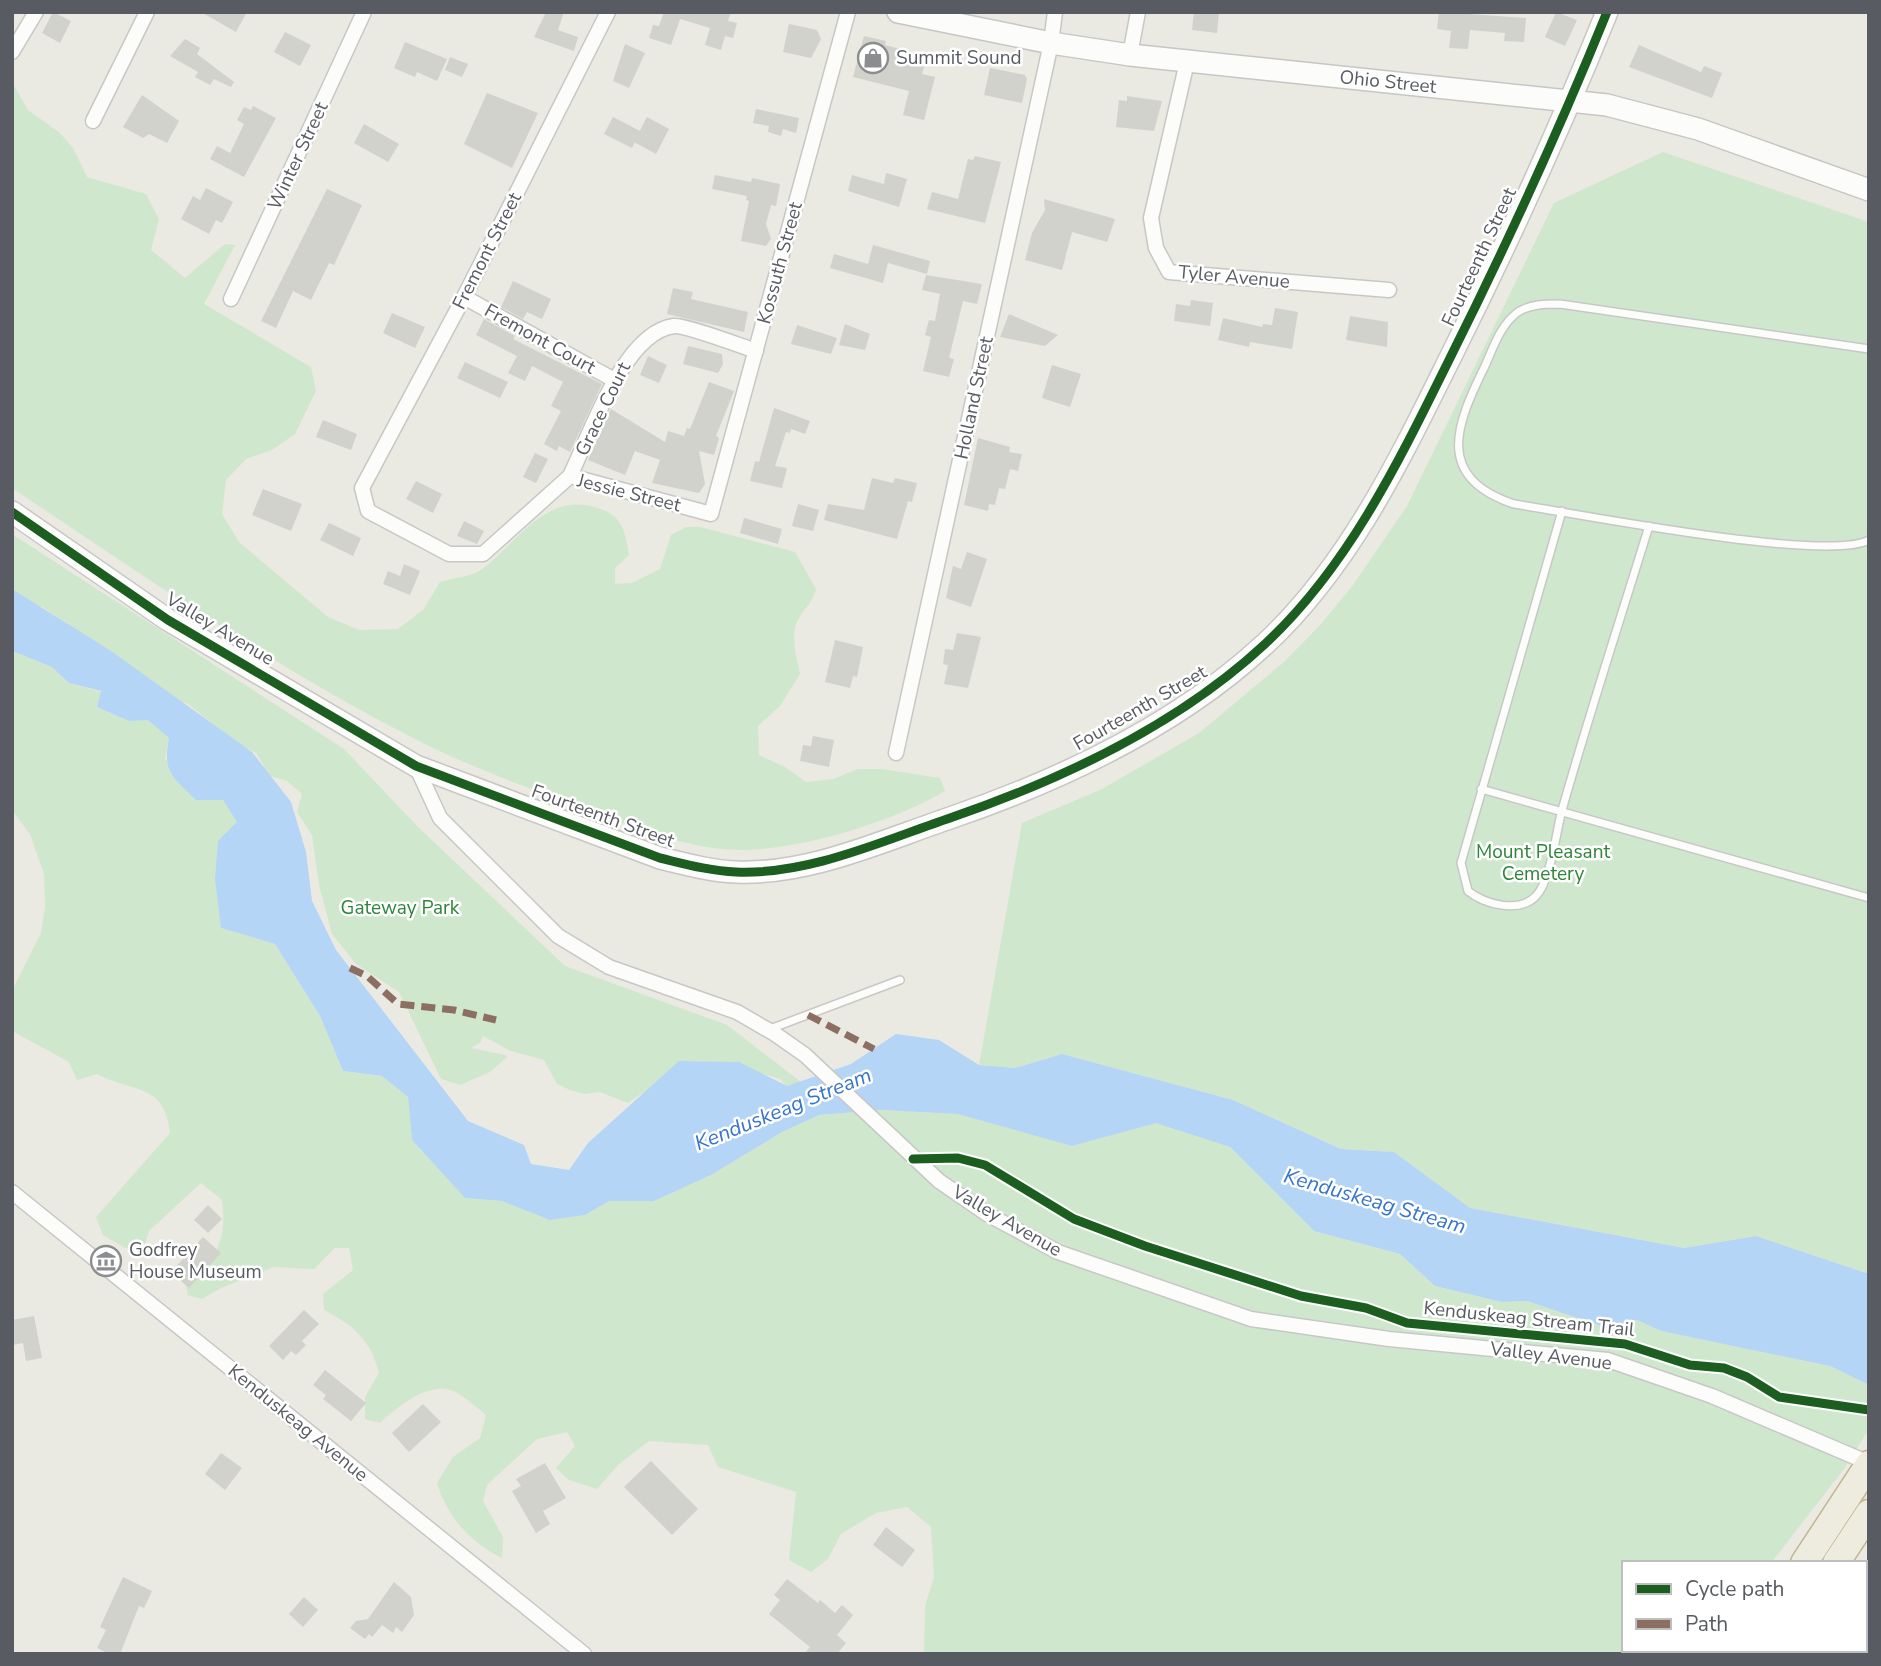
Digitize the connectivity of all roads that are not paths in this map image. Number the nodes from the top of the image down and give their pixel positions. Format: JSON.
{"nodes":[{"id":1,"x":37,"y":12,"type":"edge"},
{"id":2,"x":147,"y":12,"type":"edge"},
{"id":3,"x":364,"y":12,"type":"edge"},
{"id":4,"x":608,"y":12,"type":"edge"},
{"id":5,"x":848,"y":12,"type":"edge"},
{"id":6,"x":898,"y":12,"type":"edge"},
{"id":7,"x":1055,"y":12,"type":"edge"},
{"id":8,"x":1138,"y":12,"type":"edge"},
{"id":9,"x":1608,"y":12,"type":"edge"},
{"id":10,"x":1051,"y":43,"type":"junction"},
{"id":11,"x":12,"y":52,"type":"edge"},
{"id":12,"x":1130,"y":55,"type":"junction"},
{"id":13,"x":1187,"y":62,"type":"junction"},
{"id":14,"x":1571,"y":100,"type":"junction"},
{"id":15,"x":93,"y":121,"type":"dead end"},
{"id":16,"x":1869,"y":190,"type":"edge"},
{"id":17,"x":1390,"y":290,"type":"dead end"},
{"id":18,"x":464,"y":297,"type":"junction"},
{"id":19,"x":231,"y":299,"type":"dead end"},
{"id":20,"x":1869,"y":349,"type":"edge"},
{"id":21,"x":756,"y":351,"type":"junction"},
{"id":22,"x":616,"y":381,"type":"junction"},
{"id":23,"x":570,"y":476,"type":"junction"},
{"id":24,"x":1562,"y":511,"type":"junction"},
{"id":25,"x":12,"y":512,"type":"edge"},
{"id":26,"x":711,"y":514,"type":"joint"},
{"id":27,"x":1649,"y":526,"type":"junction"},
{"id":28,"x":1869,"y":540,"type":"edge"},
{"id":29,"x":449,"y":554,"type":"joint"},
{"id":30,"x":896,"y":753,"type":"dead end"},
{"id":31,"x":416,"y":766,"type":"junction"},
{"id":32,"x":1481,"y":789,"type":"junction"},
{"id":33,"x":1562,"y":811,"type":"junction"},
{"id":34,"x":1869,"y":898,"type":"edge"},
{"id":35,"x":900,"y":980,"type":"dead end"},
{"id":36,"x":768,"y":1030,"type":"junction"},
{"id":37,"x":12,"y":1192,"type":"edge"},
{"id":38,"x":1869,"y":1464,"type":"edge"},
{"id":39,"x":1868,"y":1514,"type":"edge"},
{"id":40,"x":1805,"y":1561,"type":"edge"},
{"id":41,"x":1837,"y":1561,"type":"edge"},
{"id":42,"x":584,"y":1654,"type":"edge"}],
"edges":[{"from":1,"to":11,"type":"street"},
{"from":2,"to":15,"type":"street"},
{"from":3,"to":19,"type":"street","name":"Winter Street"},
{"from":4,"to":18,"type":"street","name":"Fremont Street"},
{"from":5,"to":21,"type":"street","name":"Kossuth Street"},
{"from":6,"to":10,"type":"street","name":"Ohio Street"},
{"from":7,"to":10,"type":"street","name":"Holland Street"},
{"from":8,"to":12,"type":"street"},
{"from":9,"to":14,"type":"street","name":"Fourteenth Street"},
{"from":10,"to":12,"type":"street","name":"Ohio Street"},
{"from":10,"to":30,"type":"street","name":"Holland Street"},
{"from":12,"to":13,"type":"street","name":"Ohio Street"},
{"from":13,"to":14,"type":"street","name":"Ohio Street"},
{"from":13,"to":17,"type":"street","name":"Tyler Avenue"},
{"from":14,"to":16,"type":"street","name":"Ohio Street"},
{"from":14,"to":31,"type":"street","name":"Fourteenth Street"},
{"from":18,"to":22,"type":"street","name":"Fremont Court"},
{"from":18,"to":29,"type":"street","name":"Fremont Street"},
{"from":20,"to":24,"type":"lane"},
{"from":21,"to":22,"type":"street","name":"Grace Court"},
{"from":21,"to":26,"type":"street","name":"Kossuth Street"},
{"from":22,"to":23,"type":"street","name":"Grace Court"},
{"from":23,"to":26,"type":"street","name":"Jessie Street"},
{"from":23,"to":29,"type":"street","name":"Jessie Street"},
{"from":24,"to":27,"type":"lane"},
{"from":24,"to":32,"type":"lane"},
{"from":25,"to":31,"type":"street","name":"Valley Avenue"},
{"from":27,"to":28,"type":"lane"},
{"from":27,"to":33,"type":"lane"},
{"from":31,"to":36,"type":"street","name":"Valley Avenue"},
{"from":32,"to":33,"type":"lane"},
{"from":32,"to":33,"type":"lane"},
{"from":33,"to":34,"type":"lane"},
{"from":35,"to":36,"type":"lane"},
{"from":36,"to":38,"type":"street","name":"Valley Avenue"},
{"from":37,"to":42,"type":"street","name":"Kenduskeag Avenue"},
{"from":38,"to":40,"type":"highway"},
{"from":39,"to":41,"type":"highway"}]}
